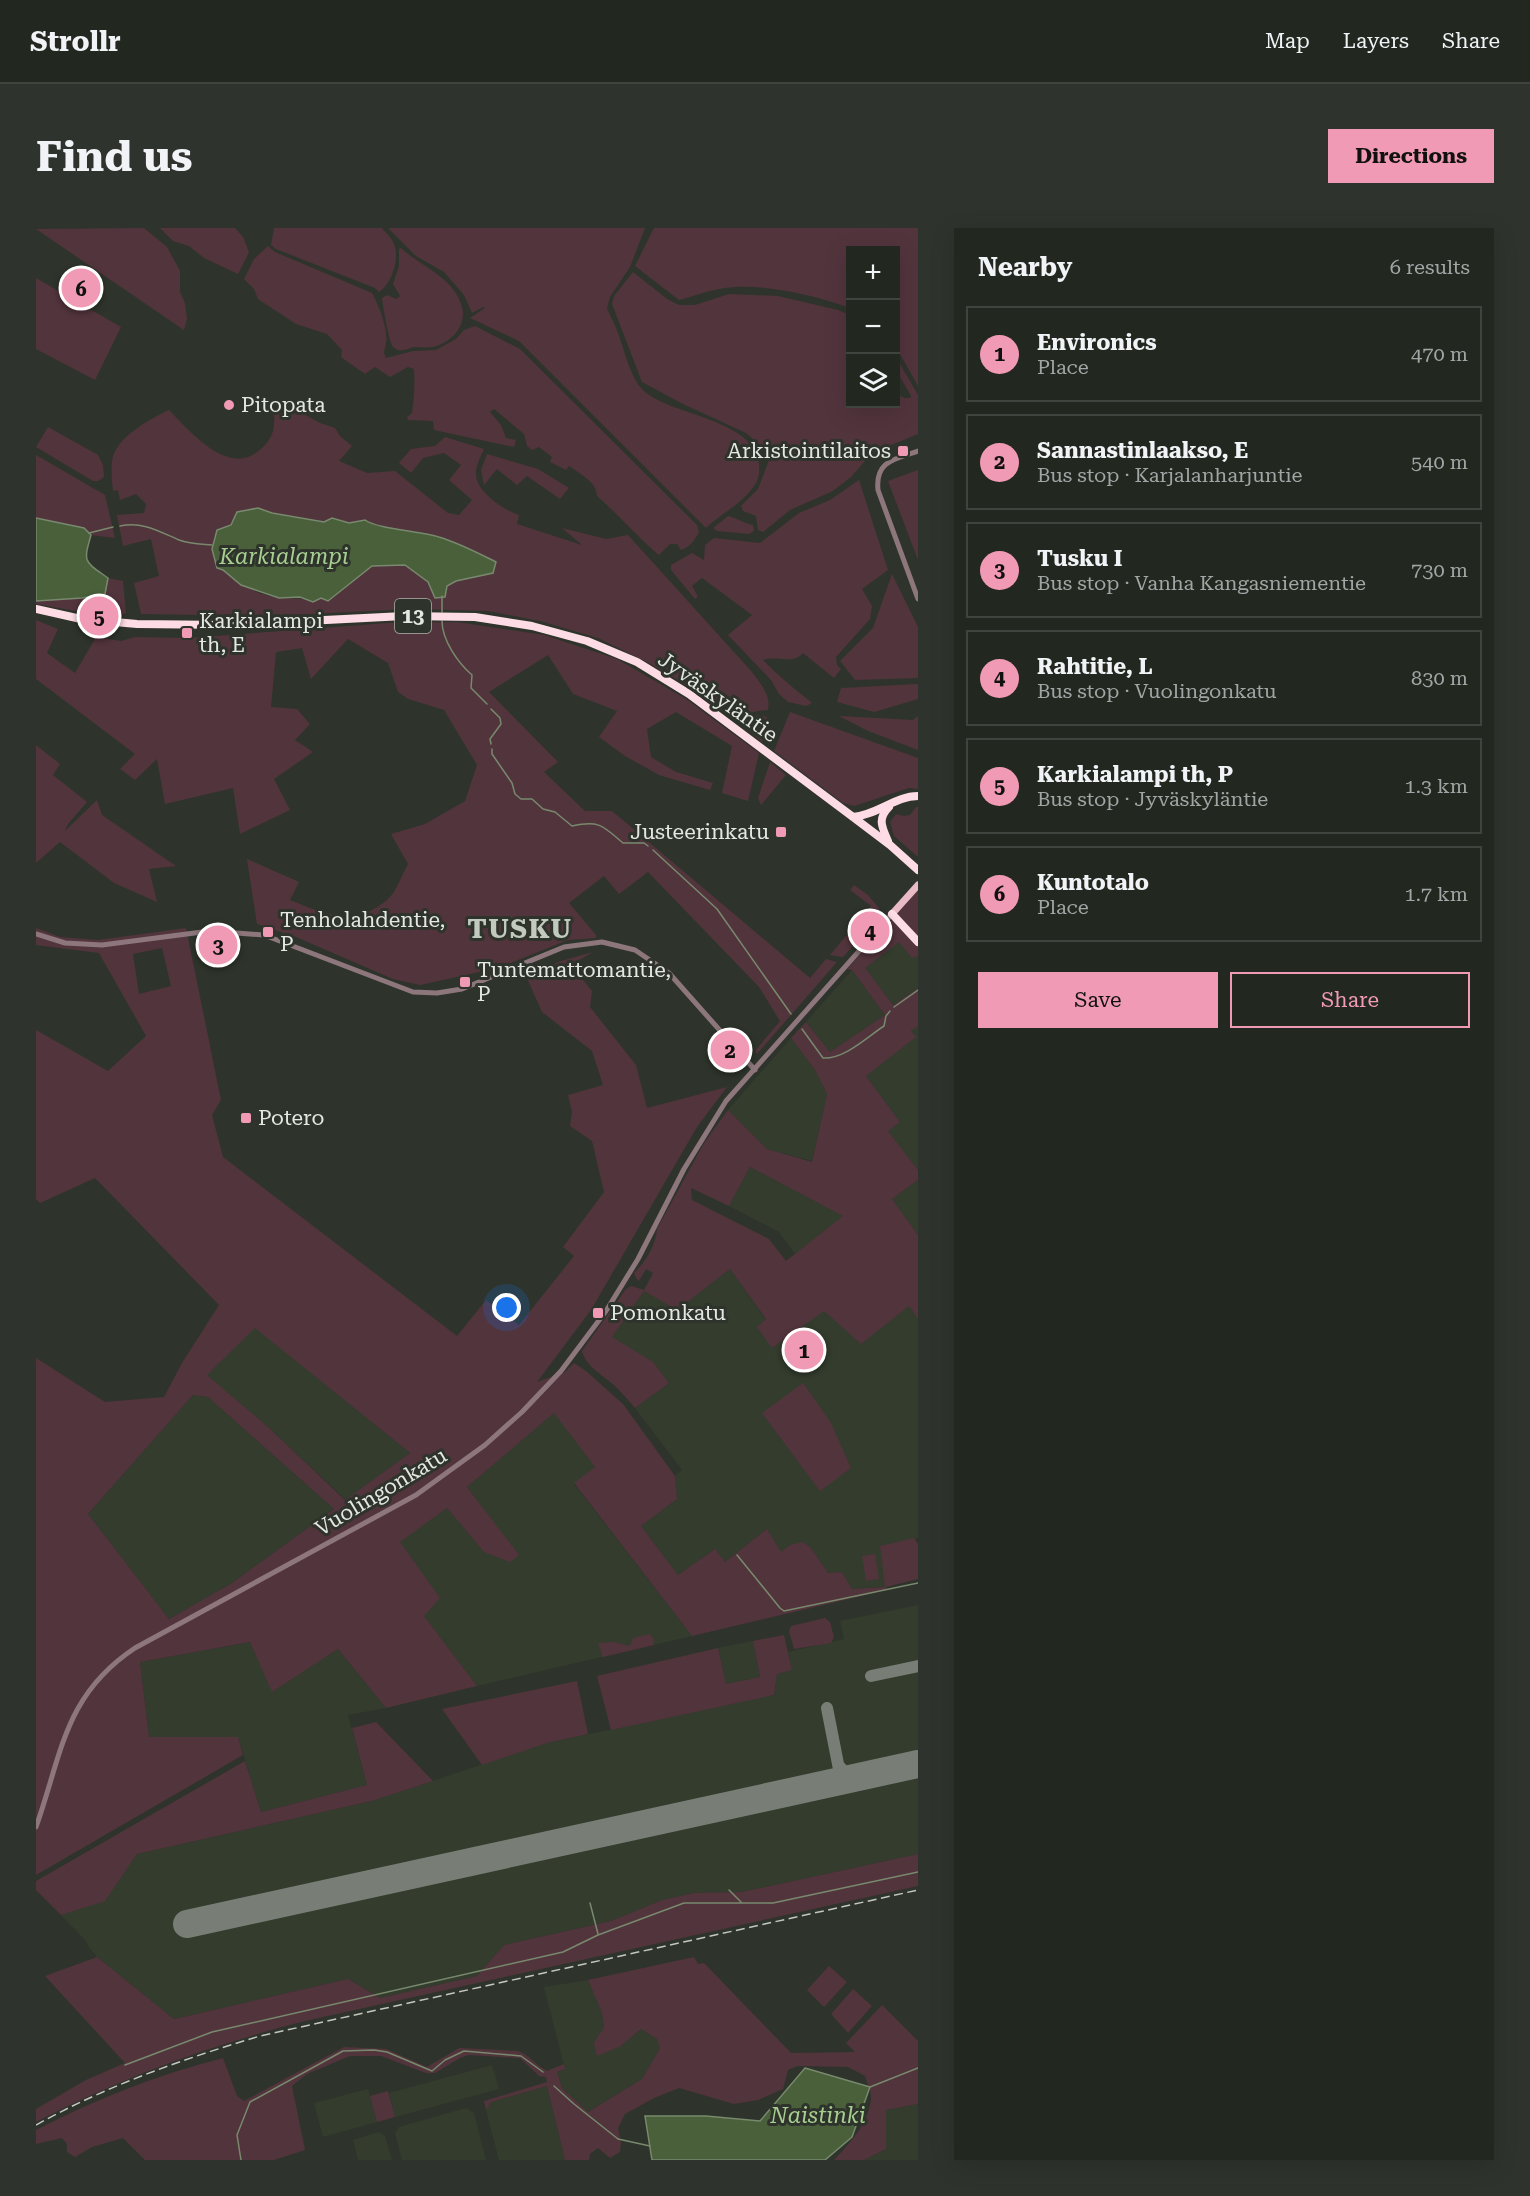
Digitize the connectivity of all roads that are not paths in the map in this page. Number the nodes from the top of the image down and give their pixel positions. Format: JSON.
{"nodes":[{"id":1,"x":918,"y":451,"type":"edge"},
{"id":2,"x":918,"y":599,"type":"edge"},
{"id":3,"x":36,"y":609,"type":"edge"},
{"id":4,"x":918,"y":796,"type":"edge"},
{"id":5,"x":893,"y":803,"type":"junction"},
{"id":6,"x":853,"y":816,"type":"junction"},
{"id":7,"x":890,"y":845,"type":"junction"},
{"id":8,"x":916,"y":868,"type":"edge"},
{"id":9,"x":918,"y":885,"type":"edge"},
{"id":10,"x":892,"y":914,"type":"junction"},
{"id":11,"x":36,"y":934,"type":"edge"},
{"id":12,"x":918,"y":942,"type":"edge"},
{"id":13,"x":755,"y":1070,"type":"junction"},
{"id":14,"x":36,"y":1827,"type":"edge"}],
"edges":[{"from":1,"to":2,"type":"street"},
{"from":3,"to":6,"type":"highway","name":"Jyväskyläntie","number":"13"},
{"from":4,"to":5,"type":"highway"},
{"from":5,"to":6,"type":"highway"},
{"from":5,"to":7,"type":"highway"},
{"from":6,"to":7,"type":"highway","name":"Jyväskyläntie","number":"13"},
{"from":7,"to":8,"type":"highway","name":"Jyväskyläntie","number":"13"},
{"from":9,"to":10,"type":"main road","name":"Vuolingonkatu"},
{"from":10,"to":12,"type":"highway"},
{"from":10,"to":13,"type":"street","name":"Vuolingonkatu"},
{"from":11,"to":13,"type":"street"},
{"from":13,"to":14,"type":"street","name":"Vuolingonkatu"}]}
